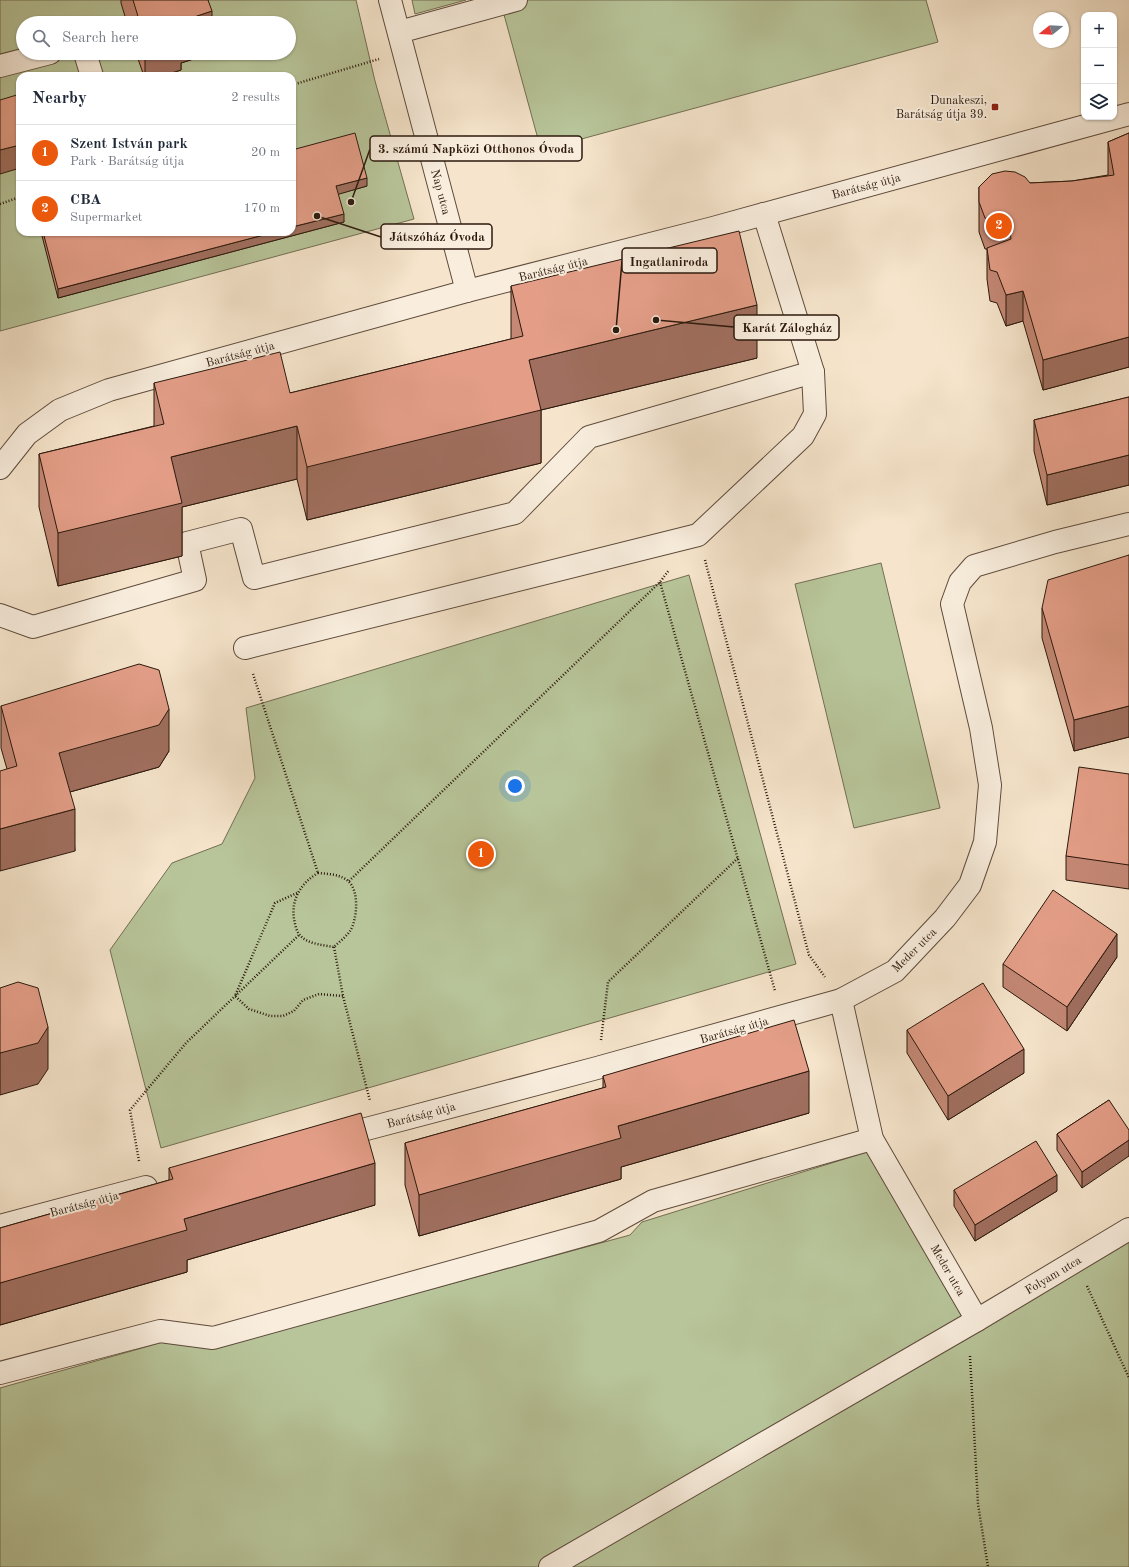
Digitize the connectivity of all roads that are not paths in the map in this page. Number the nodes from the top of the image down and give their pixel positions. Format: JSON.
{"nodes":[{"id":1,"x":390,"y":0,"type":"edge"},
{"id":2,"x":516,"y":0,"type":"edge"},
{"id":3,"x":401,"y":42,"type":"junction"},
{"id":4,"x":23,"y":60,"type":"edge"},
{"id":5,"x":87,"y":60,"type":"edge"},
{"id":6,"x":0,"y":66,"type":"edge"},
{"id":7,"x":91,"y":72,"type":"edge"},
{"id":8,"x":1129,"y":114,"type":"edge"},
{"id":9,"x":764,"y":214,"type":"junction"},
{"id":10,"x":467,"y":291,"type":"junction"},
{"id":11,"x":813,"y":372,"type":"junction"},
{"id":12,"x":0,"y":468,"type":"edge"},
{"id":13,"x":1129,"y":524,"type":"edge"},
{"id":14,"x":0,"y":615,"type":"edge"},
{"id":15,"x":245,"y":648,"type":"road end"},
{"id":16,"x":841,"y":1000,"type":"junction"},
{"id":17,"x":872,"y":1139,"type":"junction"},
{"id":18,"x":317,"y":1142,"type":"edge"},
{"id":19,"x":166,"y":1182,"type":"edge"},
{"id":20,"x":0,"y":1226,"type":"edge"},
{"id":21,"x":1129,"y":1229,"type":"edge"},
{"id":22,"x":978,"y":1320,"type":"junction"},
{"id":23,"x":0,"y":1373,"type":"edge"},
{"id":24,"x":550,"y":1567,"type":"edge"}],
"edges":[{"from":1,"to":3,"type":"street","name":"Nap utca"},
{"from":2,"to":3,"type":"street"},
{"from":3,"to":10,"type":"street","name":"Nap utca"},
{"from":4,"to":6,"type":"street"},
{"from":5,"to":7,"type":"street"},
{"from":8,"to":9,"type":"street","name":"Barátság útja"},
{"from":9,"to":10,"type":"street","name":"Barátság útja"},
{"from":9,"to":11,"type":"street"},
{"from":10,"to":12,"type":"street","name":"Barátság útja"},
{"from":11,"to":14,"type":"street"},
{"from":11,"to":15,"type":"street"},
{"from":13,"to":16,"type":"street","name":"Meder utca"},
{"from":16,"to":17,"type":"street","name":"Meder utca"},
{"from":16,"to":18,"type":"street","name":"Barátság útja"},
{"from":17,"to":22,"type":"street","name":"Meder utca"},
{"from":17,"to":23,"type":"street"},
{"from":19,"to":20,"type":"street","name":"Barátság útja"},
{"from":21,"to":22,"type":"street","name":"Folyam utca"},
{"from":22,"to":24,"type":"street","name":"Folyam utca"}]}
